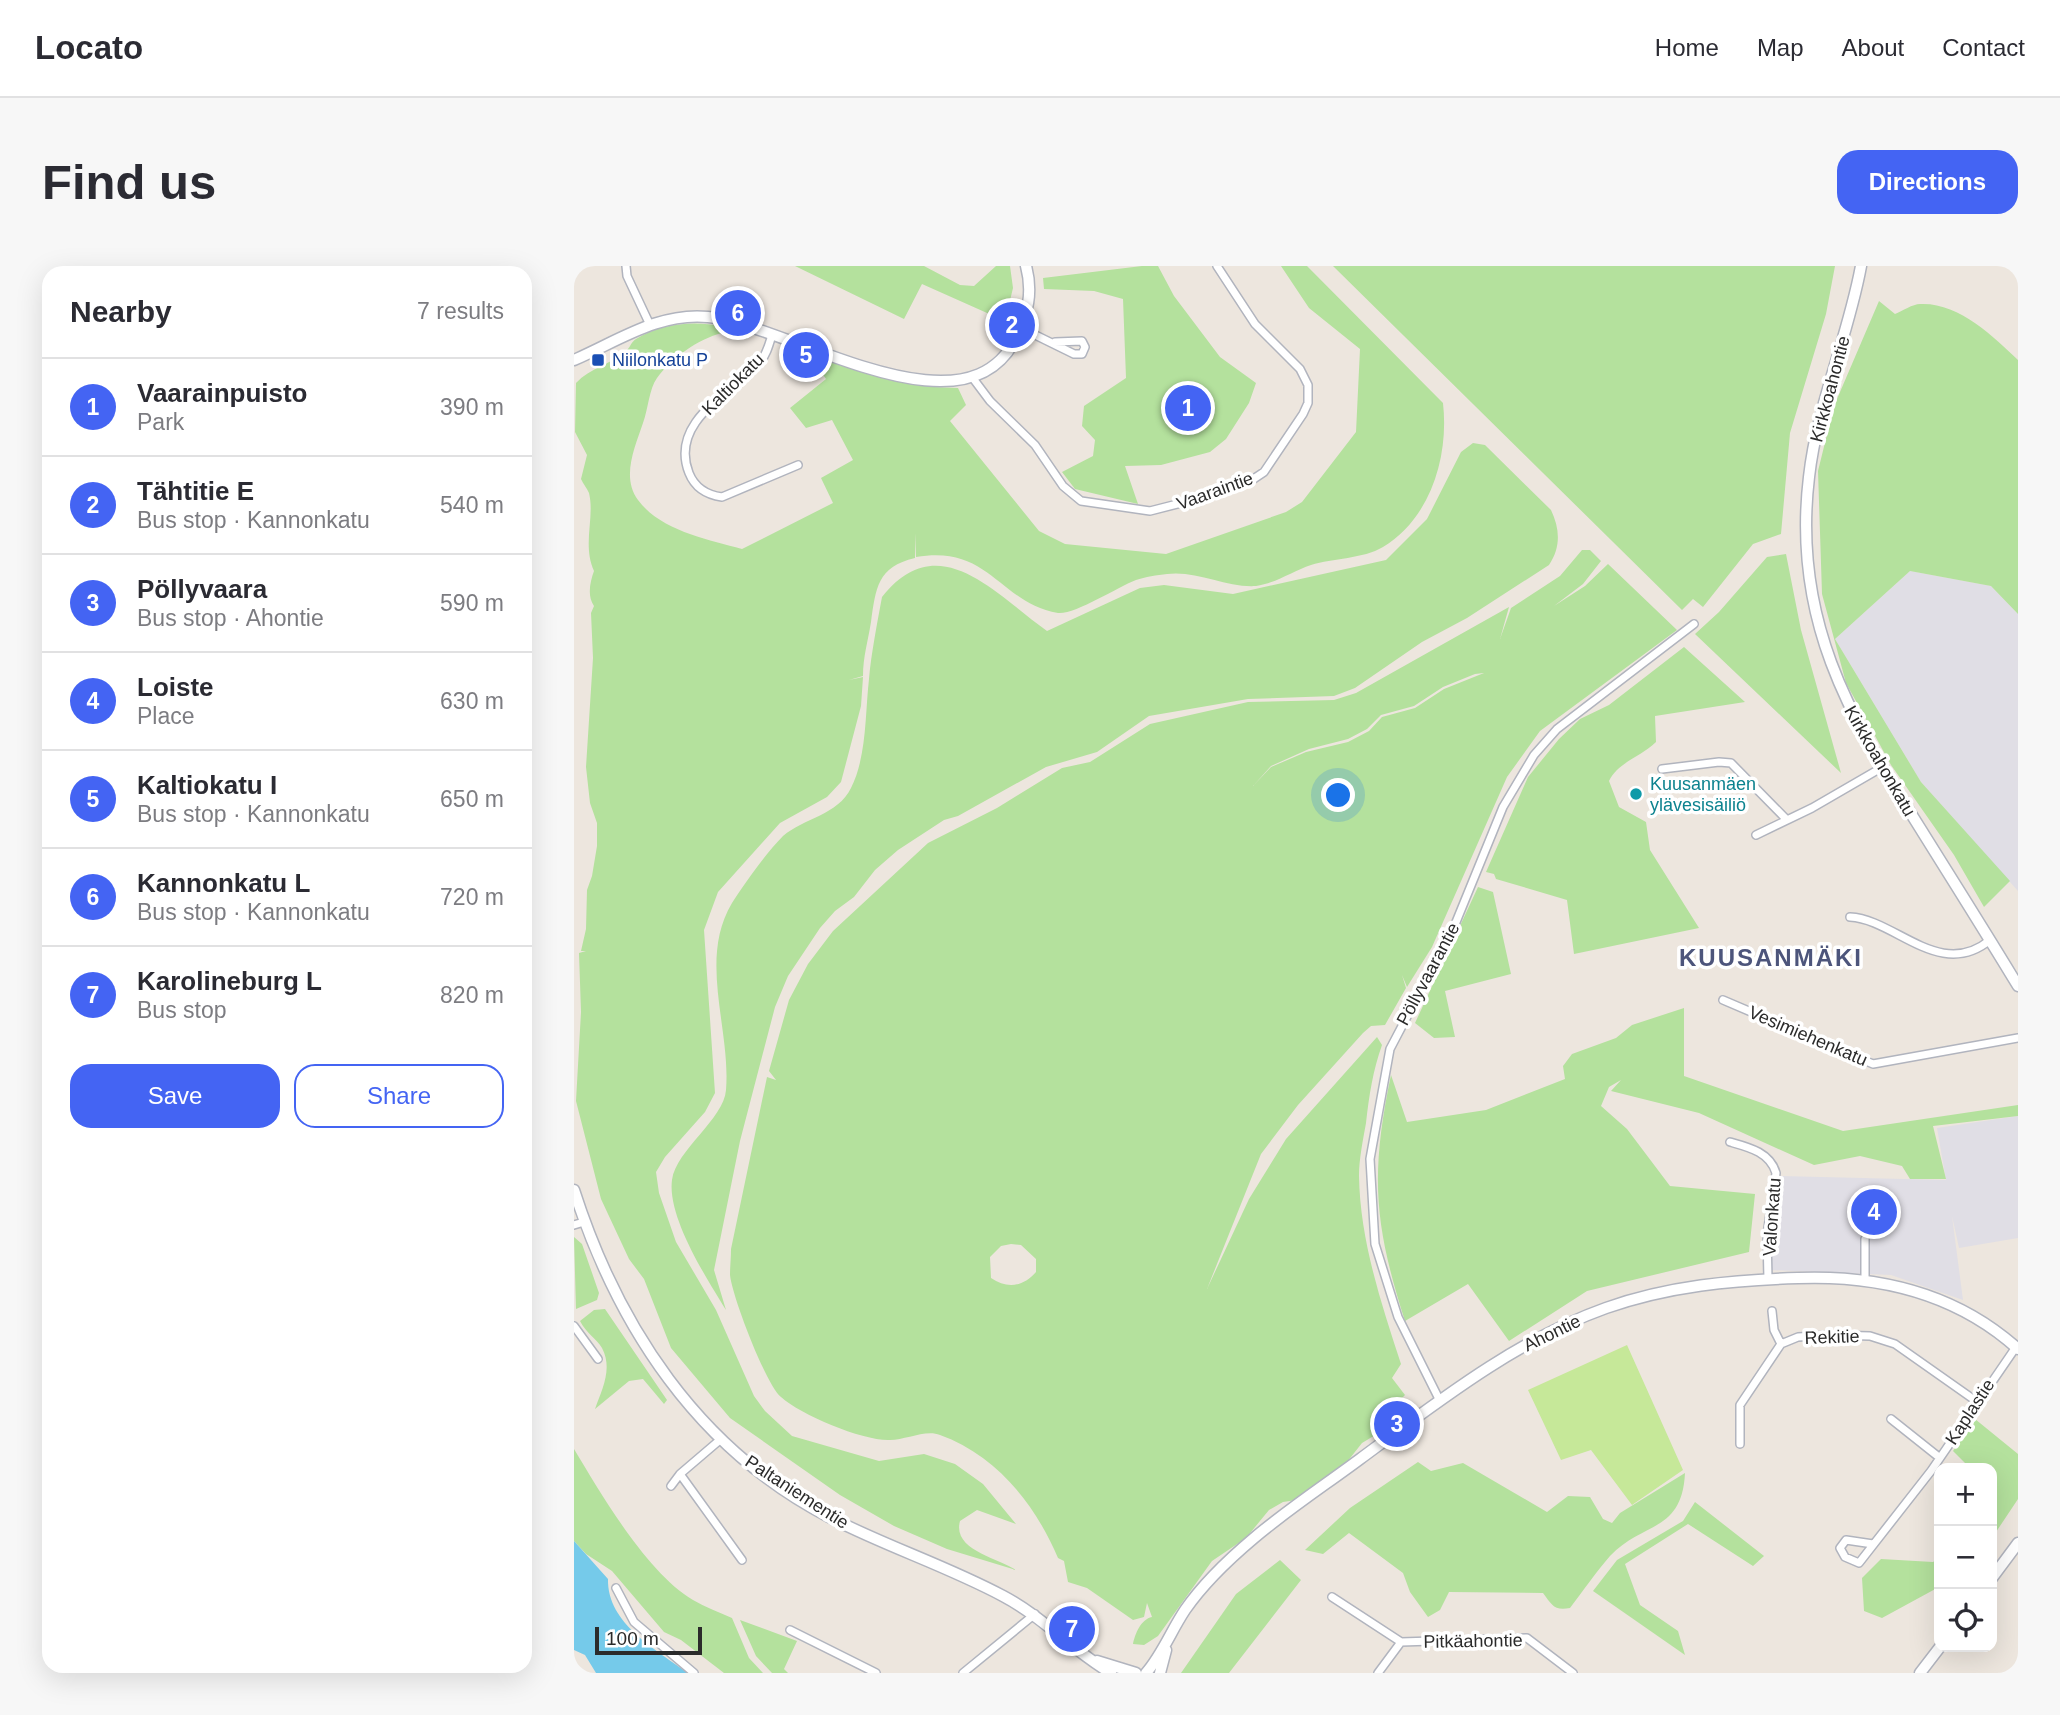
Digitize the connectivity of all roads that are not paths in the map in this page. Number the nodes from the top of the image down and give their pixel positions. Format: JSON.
{"nodes":[{"id":1,"x":626,"y":266,"type":"edge"},
{"id":2,"x":1026,"y":266,"type":"edge"},
{"id":3,"x":1217,"y":266,"type":"edge"},
{"id":4,"x":1861,"y":266,"type":"edge"},
{"id":5,"x":650,"y":325,"type":"junction"},
{"id":6,"x":1021,"y":328,"type":"junction"},
{"id":7,"x":772,"y":335,"type":"junction"},
{"id":8,"x":1055,"y":342,"type":"dead end"},
{"id":9,"x":574,"y":360,"type":"edge"},
{"id":10,"x":972,"y":377,"type":"junction"},
{"id":11,"x":798,"y":466,"type":"dead end"},
{"id":12,"x":1806,"y":512,"type":"joint"},
{"id":13,"x":1695,"y":624,"type":"dead end"},
{"id":14,"x":1881,"y":768,"type":"junction"},
{"id":15,"x":1661,"y":769,"type":"dead end"},
{"id":16,"x":1787,"y":820,"type":"junction"},
{"id":17,"x":1756,"y":835,"type":"dead end"},
{"id":18,"x":1850,"y":917,"type":"dead end"},
{"id":19,"x":1990,"y":940,"type":"junction"},
{"id":20,"x":2018,"y":986,"type":"edge"},
{"id":21,"x":1724,"y":1000,"type":"dead end"},
{"id":22,"x":2018,"y":1038,"type":"edge"},
{"id":23,"x":1730,"y":1142,"type":"dead end"},
{"id":24,"x":574,"y":1190,"type":"edge"},
{"id":25,"x":579,"y":1224,"type":"edge"},
{"id":26,"x":1865,"y":1239,"type":"dead end"},
{"id":27,"x":1768,"y":1279,"type":"junction"},
{"id":28,"x":1865,"y":1280,"type":"junction"},
{"id":29,"x":1772,"y":1311,"type":"dead end"},
{"id":30,"x":574,"y":1326,"type":"edge"},
{"id":31,"x":1781,"y":1344,"type":"junction"},
{"id":32,"x":2017,"y":1347,"type":"edge"},
{"id":33,"x":598,"y":1360,"type":"dead end"},
{"id":34,"x":1440,"y":1401,"type":"junction"},
{"id":35,"x":1976,"y":1401,"type":"junction"},
{"id":36,"x":1891,"y":1419,"type":"dead end"},
{"id":37,"x":721,"y":1439,"type":"junction"},
{"id":38,"x":1740,"y":1444,"type":"dead end"},
{"id":39,"x":1940,"y":1458,"type":"junction"},
{"id":40,"x":680,"y":1474,"type":"junction"},
{"id":41,"x":671,"y":1486,"type":"dead end"},
{"id":42,"x":2018,"y":1543,"type":"edge"},
{"id":43,"x":1873,"y":1544,"type":"junction"},
{"id":44,"x":742,"y":1560,"type":"dead end"},
{"id":45,"x":1997,"y":1571,"type":"edge"},
{"id":46,"x":616,"y":1588,"type":"dead end"},
{"id":47,"x":1332,"y":1597,"type":"dead end"},
{"id":48,"x":1035,"y":1614,"type":"junction"},
{"id":49,"x":790,"y":1630,"type":"dead end"},
{"id":50,"x":1170,"y":1636,"type":"junction"},
{"id":51,"x":1401,"y":1642,"type":"junction"},
{"id":52,"x":1936,"y":1652,"type":"edge"},
{"id":53,"x":1095,"y":1660,"type":"junction"},
{"id":54,"x":694,"y":1673,"type":"edge"},
{"id":55,"x":876,"y":1673,"type":"edge"},
{"id":56,"x":963,"y":1673,"type":"edge"},
{"id":57,"x":1111,"y":1673,"type":"edge"},
{"id":58,"x":1136,"y":1673,"type":"edge"},
{"id":59,"x":1146,"y":1673,"type":"edge"},
{"id":60,"x":1160,"y":1673,"type":"edge"},
{"id":61,"x":1378,"y":1673,"type":"edge"},
{"id":62,"x":1573,"y":1673,"type":"edge"},
{"id":63,"x":1920,"y":1673,"type":"edge"}],
"edges":[{"from":1,"to":5,"type":"street"},
{"from":2,"to":6,"type":"street"},
{"from":3,"to":10,"type":"street","name":"Vaaraintie"},
{"from":4,"to":12,"type":"street","name":"Kirkkoahontie"},
{"from":5,"to":7,"type":"street"},
{"from":5,"to":9,"type":"street"},
{"from":6,"to":8,"type":"street"},
{"from":6,"to":10,"type":"street"},
{"from":7,"to":10,"type":"street"},
{"from":7,"to":11,"type":"street","name":"Kaltiokatu"},
{"from":12,"to":14,"type":"street","name":"Kirkkoahonkatu"},
{"from":13,"to":34,"type":"street","name":"Pöllyvaarantie"},
{"from":14,"to":16,"type":"street"},
{"from":14,"to":19,"type":"street","name":"Kirkkoahonkatu"},
{"from":15,"to":16,"type":"street"},
{"from":16,"to":17,"type":"street"},
{"from":18,"to":19,"type":"street"},
{"from":19,"to":20,"type":"street","name":"Kirkkoahonkatu"},
{"from":21,"to":22,"type":"street","name":"Vesimiehenkatu"},
{"from":23,"to":27,"type":"street","name":"Valonkatu"},
{"from":24,"to":25,"type":"street","name":"Paltaniementie"},
{"from":25,"to":37,"type":"street","name":"Paltaniementie"},
{"from":26,"to":28,"type":"street"},
{"from":27,"to":28,"type":"street","name":"Ahontie"},
{"from":27,"to":34,"type":"street","name":"Ahontie"},
{"from":28,"to":32,"type":"street","name":"Ahontie"},
{"from":29,"to":31,"type":"street"},
{"from":30,"to":33,"type":"street"},
{"from":31,"to":35,"type":"street","name":"Rekitie"},
{"from":31,"to":38,"type":"street","name":"Rekitie"},
{"from":32,"to":35,"type":"street","name":"Kaplastie"},
{"from":34,"to":50,"type":"street","name":"Ahontie"},
{"from":35,"to":39,"type":"street","name":"Kaplastie"},
{"from":36,"to":39,"type":"street"},
{"from":37,"to":40,"type":"street"},
{"from":37,"to":48,"type":"street","name":"Paltaniementie"},
{"from":39,"to":43,"type":"street","name":"Kaplastie"},
{"from":40,"to":41,"type":"street"},
{"from":40,"to":44,"type":"street"},
{"from":42,"to":45,"type":"street"},
{"from":43,"to":43,"type":"street","name":"Kaplastie"},
{"from":46,"to":54,"type":"street"},
{"from":47,"to":51,"type":"street","name":"Pitkäahontie"},
{"from":48,"to":53,"type":"street","name":"Paltaniementie"},
{"from":48,"to":56,"type":"street"},
{"from":49,"to":55,"type":"street"},
{"from":50,"to":59,"type":"street","name":"Ahontie"},
{"from":50,"to":60,"type":"street","name":"Ahontie"},
{"from":51,"to":61,"type":"street"},
{"from":51,"to":62,"type":"street","name":"Pitkäahontie"},
{"from":52,"to":63,"type":"street"},
{"from":53,"to":57,"type":"street","name":"Paltaniementie"},
{"from":53,"to":58,"type":"street","name":"Paltaniementie"}]}
